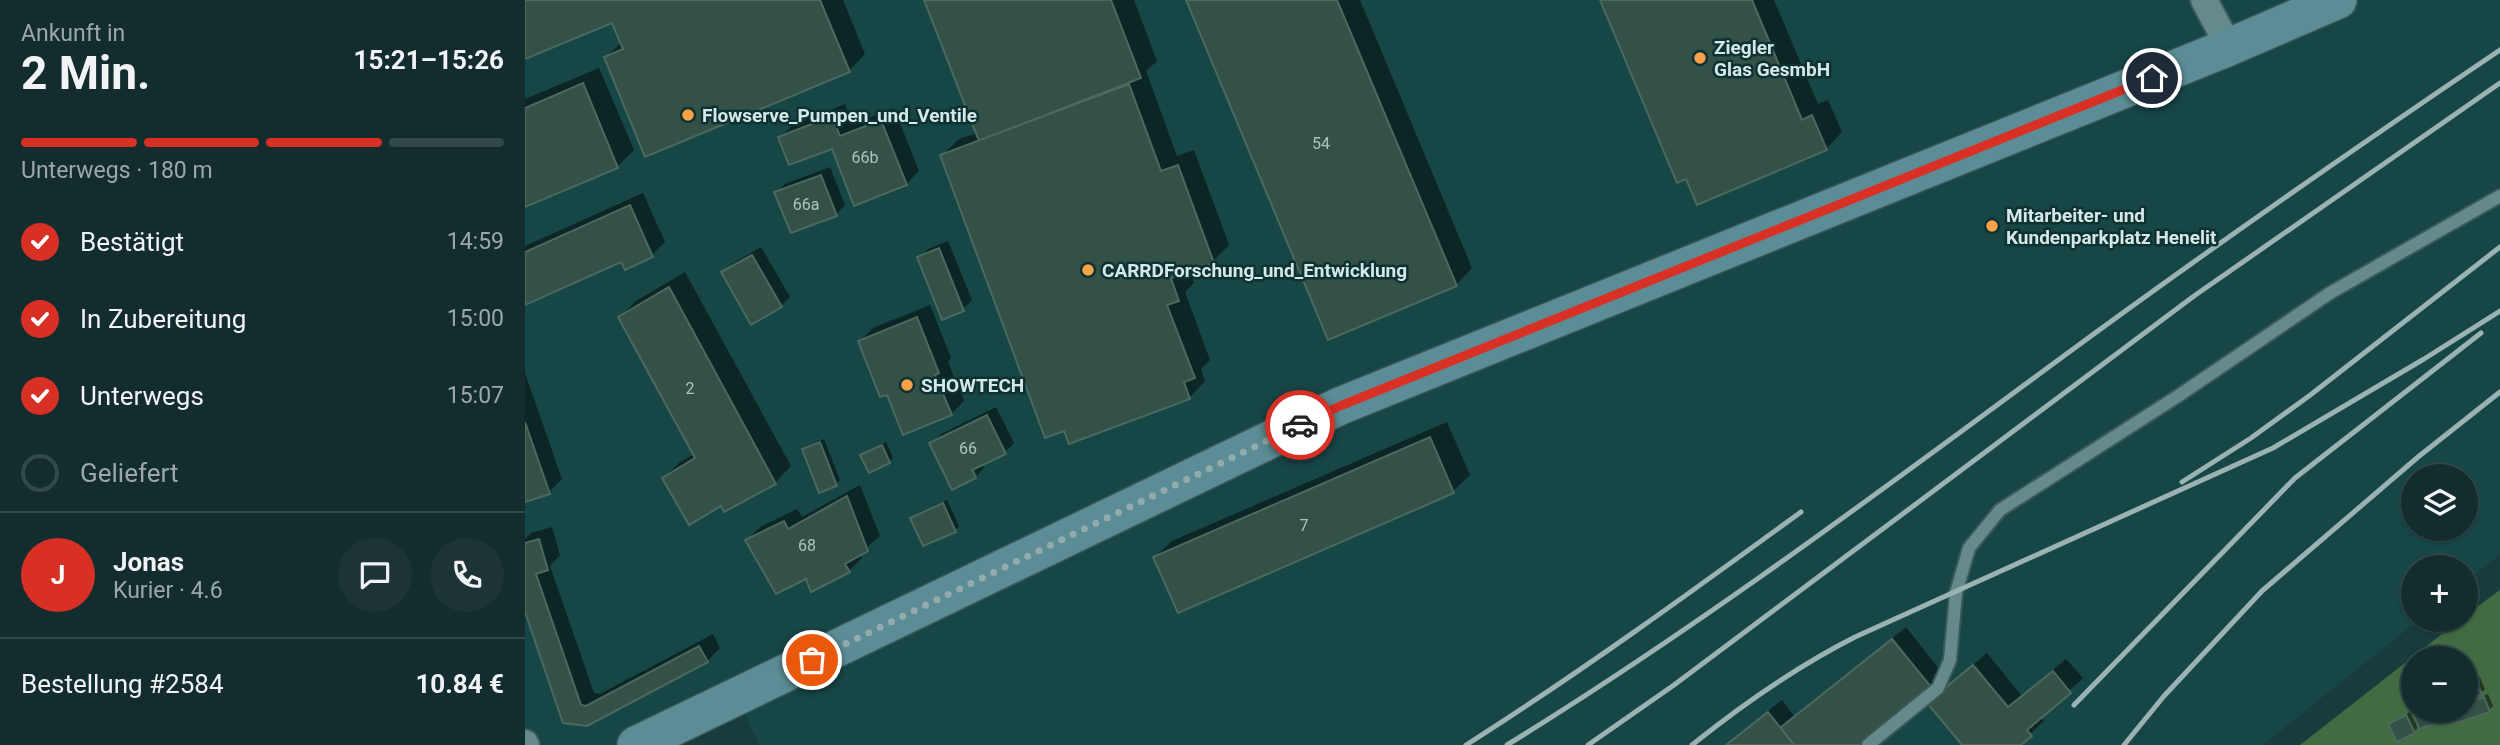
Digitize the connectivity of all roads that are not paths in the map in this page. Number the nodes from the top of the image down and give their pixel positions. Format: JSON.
{"nodes":[{"id":1,"x":2204,"y":0,"type":"edge"},
{"id":2,"x":2338,"y":0,"type":"edge"},
{"id":3,"x":2228,"y":47,"type":"junction"},
{"id":4,"x":2500,"y":196,"type":"edge"},
{"id":5,"x":636,"y":745,"type":"edge"},
{"id":6,"x":1868,"y":745,"type":"edge"}],
"edges":[{"from":1,"to":3,"type":"street"},
{"from":2,"to":3,"type":"street"},
{"from":3,"to":5,"type":"street"},
{"from":4,"to":6,"type":"lane"}]}
